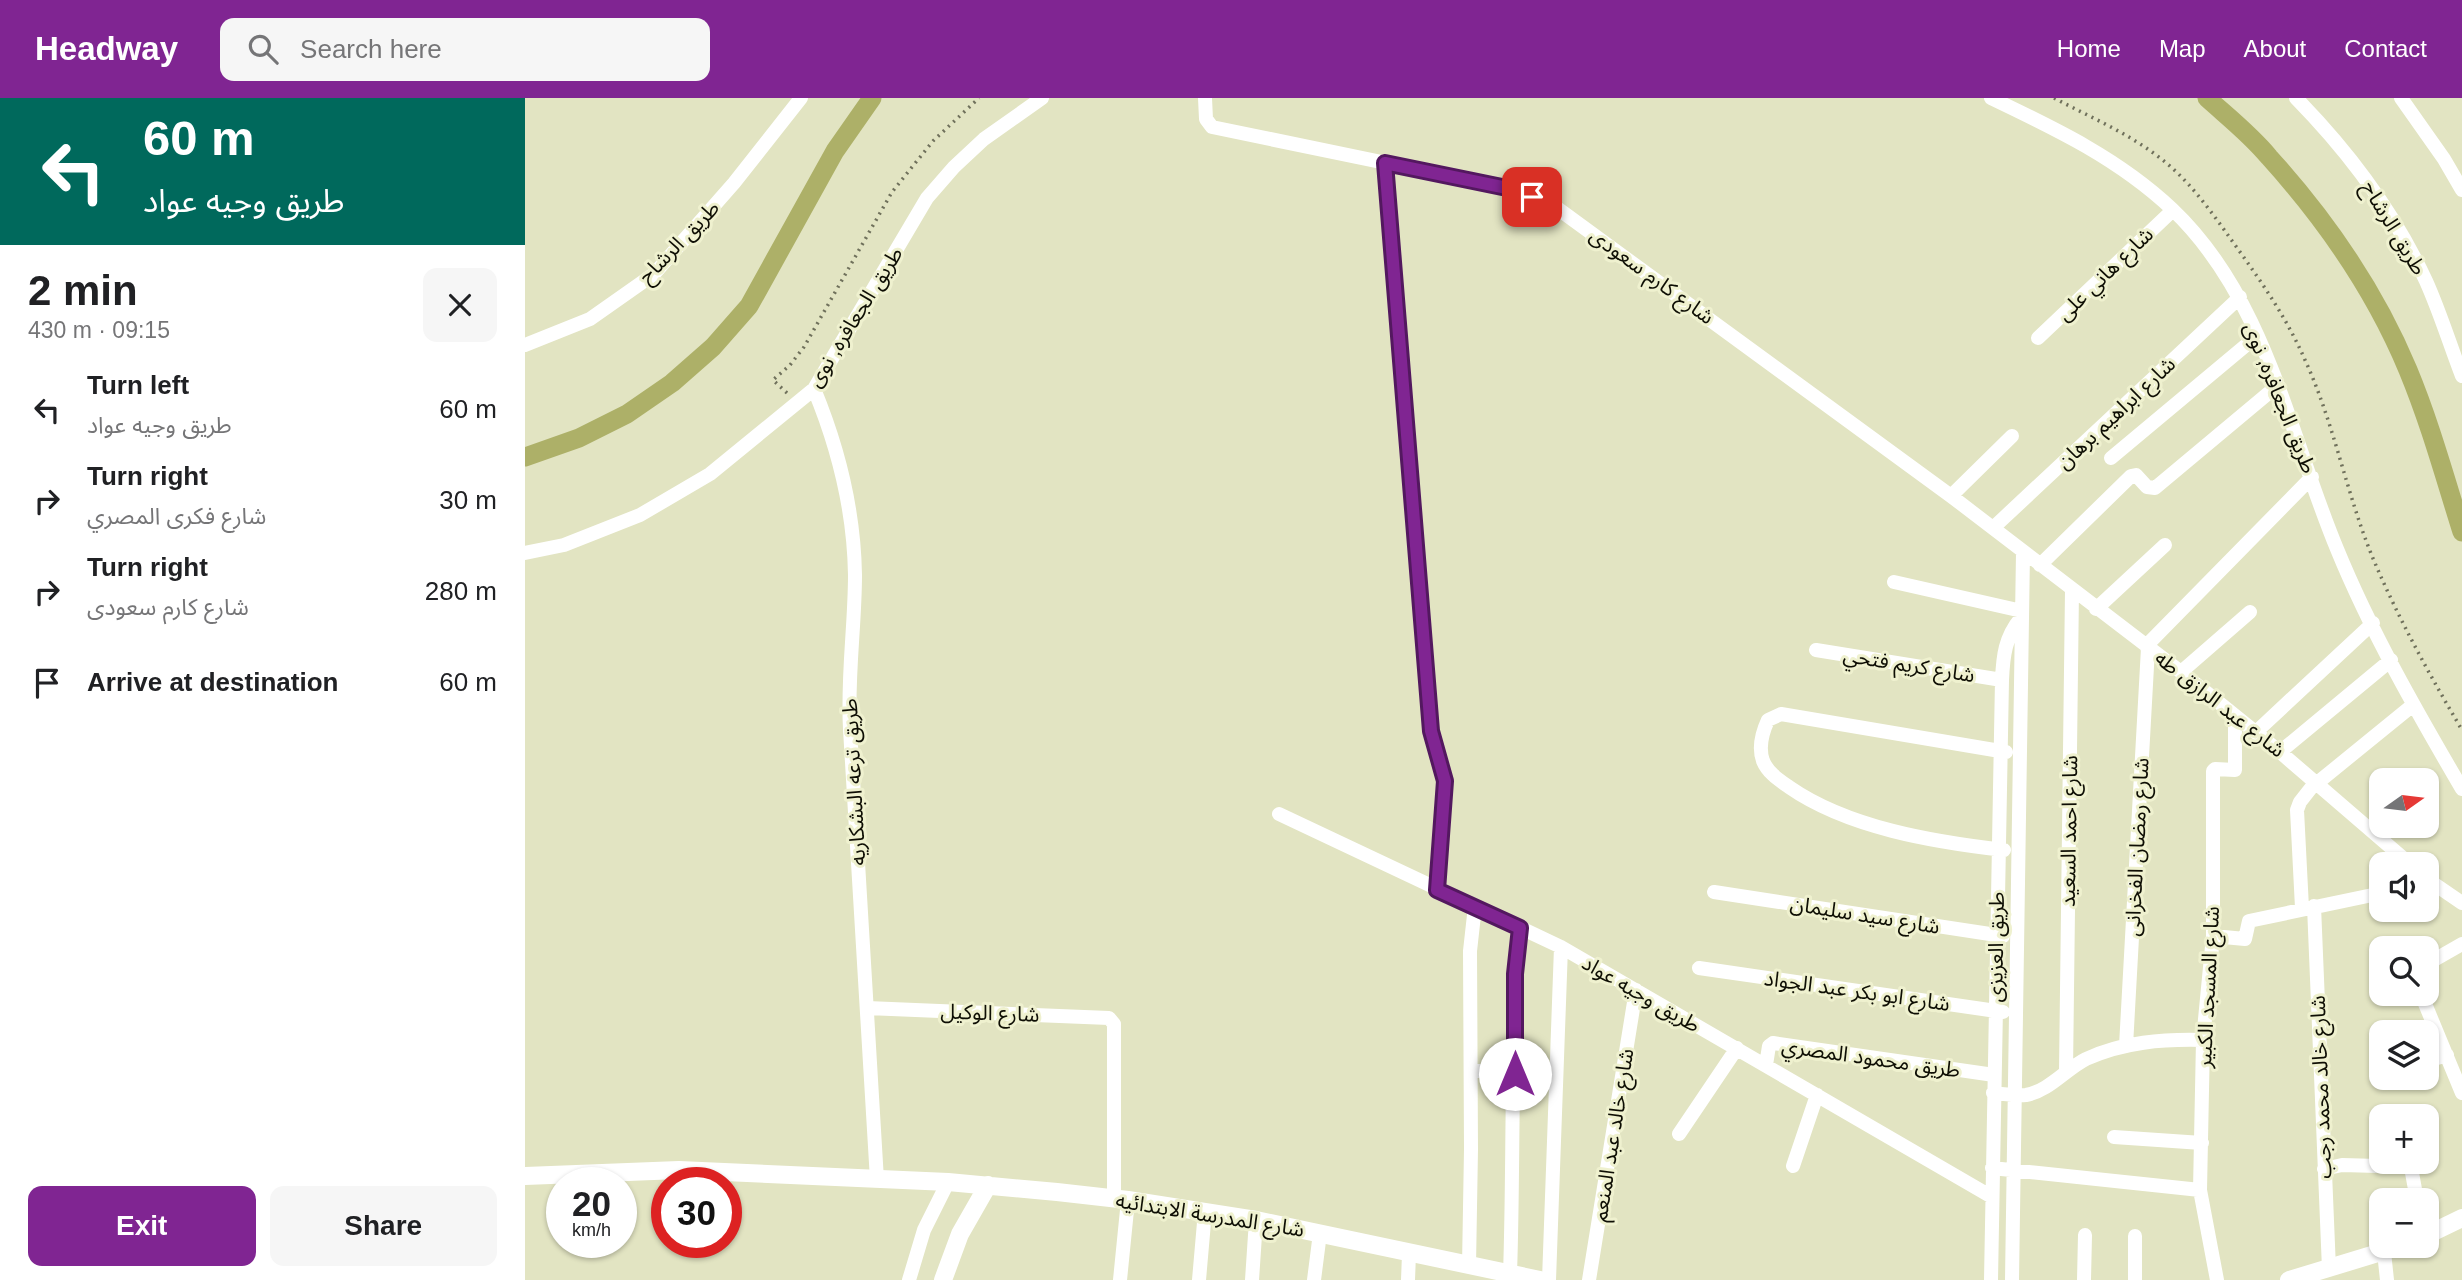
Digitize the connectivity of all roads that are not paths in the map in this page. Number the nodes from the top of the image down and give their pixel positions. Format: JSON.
{"nodes":[{"id":1,"x":801,"y":98,"type":"edge"},
{"id":2,"x":1042,"y":98,"type":"edge"},
{"id":3,"x":1205,"y":98,"type":"edge"},
{"id":4,"x":1991,"y":98,"type":"edge"},
{"id":5,"x":2296,"y":98,"type":"edge"},
{"id":6,"x":2401,"y":98,"type":"edge"},
{"id":7,"x":1385,"y":163,"type":"junction"},
{"id":8,"x":2462,"y":190,"type":"edge"},
{"id":9,"x":2173,"y":209,"type":"junction"},
{"id":10,"x":2240,"y":297,"type":"junction"},
{"id":11,"x":2257,"y":336,"type":"junction"},
{"id":12,"x":2038,"y":338,"type":"dead end"},
{"id":13,"x":525,"y":345,"type":"edge"},
{"id":14,"x":2462,"y":376,"type":"edge"},
{"id":15,"x":2277,"y":386,"type":"junction"},
{"id":16,"x":814,"y":389,"type":"junction"},
{"id":17,"x":2013,"y":436,"type":"dead end"},
{"id":18,"x":2111,"y":458,"type":"dead end"},
{"id":19,"x":2312,"y":477,"type":"junction"},
{"id":20,"x":1951,"y":496,"type":"junction"},
{"id":21,"x":1993,"y":528,"type":"junction"},
{"id":22,"x":2165,"y":545,"type":"dead end"},
{"id":23,"x":2023,"y":552,"type":"junction"},
{"id":24,"x":525,"y":553,"type":"edge"},
{"id":25,"x":2039,"y":565,"type":"junction"},
{"id":26,"x":1893,"y":582,"type":"dead end"},
{"id":27,"x":2072,"y":590,"type":"junction"},
{"id":28,"x":2096,"y":609,"type":"junction"},
{"id":29,"x":2250,"y":612,"type":"dead end"},
{"id":30,"x":2022,"y":615,"type":"junction"},
{"id":31,"x":2373,"y":623,"type":"junction"},
{"id":32,"x":2147,"y":647,"type":"junction"},
{"id":33,"x":1816,"y":650,"type":"dead end"},
{"id":34,"x":2391,"y":660,"type":"junction"},
{"id":35,"x":2181,"y":672,"type":"junction"},
{"id":36,"x":2001,"y":680,"type":"junction"},
{"id":37,"x":2413,"y":705,"type":"junction"},
{"id":38,"x":2235,"y":716,"type":"junction"},
{"id":39,"x":2256,"y":732,"type":"junction"},
{"id":40,"x":1999,"y":751,"type":"junction"},
{"id":41,"x":2280,"y":752,"type":"junction"},
{"id":42,"x":2018,"y":753,"type":"junction"},
{"id":43,"x":2318,"y":784,"type":"junction"},
{"id":44,"x":2462,"y":789,"type":"edge"},
{"id":45,"x":1279,"y":814,"type":"dead end"},
{"id":46,"x":1997,"y":850,"type":"junction"},
{"id":47,"x":2017,"y":852,"type":"junction"},
{"id":48,"x":2396,"y":852,"type":"edge"},
{"id":49,"x":2439,"y":888,"type":"edge"},
{"id":50,"x":1437,"y":890,"type":"junction"},
{"id":51,"x":1714,"y":891,"type":"dead end"},
{"id":52,"x":2369,"y":895,"type":"edge"},
{"id":53,"x":2462,"y":903,"type":"edge"},
{"id":54,"x":1475,"y":906,"type":"junction"},
{"id":55,"x":2308,"y":907,"type":"junction"},
{"id":56,"x":1520,"y":928,"type":"junction"},
{"id":57,"x":1995,"y":935,"type":"junction"},
{"id":58,"x":2213,"y":936,"type":"junction"},
{"id":59,"x":2016,"y":938,"type":"junction"},
{"id":60,"x":2462,"y":944,"type":"edge"},
{"id":61,"x":1561,"y":947,"type":"junction"},
{"id":62,"x":2439,"y":957,"type":"edge"},
{"id":63,"x":1699,"y":968,"type":"dead end"},
{"id":64,"x":1636,"y":990,"type":"junction"},
{"id":65,"x":2426,"y":1006,"type":"edge"},
{"id":66,"x":867,"y":1008,"type":"junction"},
{"id":67,"x":1995,"y":1011,"type":"junction"},
{"id":68,"x":2015,"y":1014,"type":"junction"},
{"id":69,"x":2203,"y":1040,"type":"junction"},
{"id":70,"x":2126,"y":1045,"type":"junction"},
{"id":71,"x":1737,"y":1048,"type":"junction"},
{"id":72,"x":2447,"y":1055,"type":"junction"},
{"id":73,"x":2439,"y":1057,"type":"edge"},
{"id":74,"x":1766,"y":1065,"type":"junction"},
{"id":75,"x":1471,"y":1070,"type":"junction"},
{"id":76,"x":2066,"y":1071,"type":"junction"},
{"id":77,"x":1515,"y":1074,"type":"junction"},
{"id":78,"x":1994,"y":1075,"type":"junction"},
{"id":79,"x":1555,"y":1078,"type":"junction"},
{"id":80,"x":1993,"y":1093,"type":"junction"},
{"id":81,"x":2462,"y":1093,"type":"edge"},
{"id":82,"x":1817,"y":1095,"type":"junction"},
{"id":83,"x":2014,"y":1095,"type":"junction"},
{"id":84,"x":1679,"y":1134,"type":"dead end"},
{"id":85,"x":2114,"y":1137,"type":"dead end"},
{"id":86,"x":2202,"y":1143,"type":"junction"},
{"id":87,"x":1793,"y":1166,"type":"dead end"},
{"id":88,"x":2369,"y":1166,"type":"edge"},
{"id":89,"x":1992,"y":1168,"type":"junction"},
{"id":90,"x":2324,"y":1169,"type":"junction"},
{"id":91,"x":2013,"y":1171,"type":"junction"},
{"id":92,"x":525,"y":1176,"type":"edge"},
{"id":93,"x":877,"y":1180,"type":"junction"},
{"id":94,"x":948,"y":1182,"type":"junction"},
{"id":95,"x":988,"y":1185,"type":"junction"},
{"id":96,"x":2200,"y":1190,"type":"junction"},
{"id":97,"x":1992,"y":1197,"type":"junction"},
{"id":98,"x":1121,"y":1200,"type":"junction"},
{"id":99,"x":1205,"y":1211,"type":"junction"},
{"id":100,"x":2462,"y":1218,"type":"edge"},
{"id":101,"x":1256,"y":1220,"type":"junction"},
{"id":102,"x":2439,"y":1229,"type":"edge"},
{"id":103,"x":1320,"y":1233,"type":"junction"},
{"id":104,"x":2084,"y":1235,"type":"dead end"},
{"id":105,"x":2135,"y":1236,"type":"dead end"},
{"id":106,"x":1409,"y":1254,"type":"junction"},
{"id":107,"x":2369,"y":1256,"type":"edge"},
{"id":108,"x":2391,"y":1258,"type":"edge"},
{"id":109,"x":2329,"y":1269,"type":"junction"},
{"id":110,"x":1480,"y":1272,"type":"edge"},
{"id":111,"x":1510,"y":1274,"type":"junction"},
{"id":112,"x":909,"y":1280,"type":"edge"},
{"id":113,"x":943,"y":1280,"type":"edge"},
{"id":114,"x":1120,"y":1280,"type":"edge"},
{"id":115,"x":1199,"y":1280,"type":"edge"},
{"id":116,"x":1252,"y":1280,"type":"edge"},
{"id":117,"x":1314,"y":1280,"type":"edge"},
{"id":118,"x":1408,"y":1280,"type":"edge"},
{"id":119,"x":1540,"y":1280,"type":"edge"},
{"id":120,"x":1549,"y":1280,"type":"edge"},
{"id":121,"x":1589,"y":1280,"type":"edge"},
{"id":122,"x":1991,"y":1280,"type":"edge"},
{"id":123,"x":2012,"y":1280,"type":"edge"},
{"id":124,"x":2084,"y":1280,"type":"edge"},
{"id":125,"x":2135,"y":1280,"type":"edge"},
{"id":126,"x":2217,"y":1280,"type":"edge"},
{"id":127,"x":2289,"y":1280,"type":"edge"},
{"id":128,"x":2386,"y":1280,"type":"edge"}],
"edges":[{"from":1,"to":13,"type":"street","name":"طريق الرشاح"},
{"from":2,"to":16,"type":"street","name":"طريق الجعافره, نوى"},
{"from":3,"to":7,"type":"street","name":"شارع كارم سعودى"},
{"from":4,"to":9,"type":"street","name":"طريق الجعافره, نوى"},
{"from":5,"to":14,"type":"street","name":"طريق الرشاح"},
{"from":6,"to":8,"type":"street"},
{"from":7,"to":20,"type":"street","name":"شارع كارم سعودى"},
{"from":7,"to":50,"type":"street"},
{"from":9,"to":10,"type":"street","name":"طريق الجعافره, نوى"},
{"from":9,"to":12,"type":"street","name":"شارع هاني على"},
{"from":10,"to":11,"type":"street","name":"طريق الجعافره, نوى"},
{"from":10,"to":21,"type":"street","name":"شارع ابراهيم برهان"},
{"from":11,"to":15,"type":"street","name":"طريق الجعافره, نوى"},
{"from":11,"to":18,"type":"street"},
{"from":15,"to":19,"type":"street","name":"طريق الجعافره, نوى"},
{"from":15,"to":25,"type":"street"},
{"from":16,"to":24,"type":"street","name":"طريق الجعافره, نوى"},
{"from":16,"to":66,"type":"street","name":"طريق ترعه البشكاريه"},
{"from":17,"to":20,"type":"street"},
{"from":19,"to":31,"type":"street","name":"طريق الجعافره, نوى"},
{"from":19,"to":32,"type":"street"},
{"from":20,"to":21,"type":"street","name":"شارع كارم سعودى"},
{"from":21,"to":23,"type":"street","name":"شارع كارم سعودى"},
{"from":22,"to":28,"type":"street"},
{"from":23,"to":25,"type":"street","name":"شارع عبد الرازق طه"},
{"from":23,"to":30,"type":"street","name":"طريق العزيزى"},
{"from":25,"to":27,"type":"street","name":"شارع عبد الرازق طه"},
{"from":26,"to":30,"type":"street"},
{"from":27,"to":28,"type":"street","name":"شارع عبد الرازق طه"},
{"from":27,"to":76,"type":"street","name":"شارع احمد السعيد"},
{"from":28,"to":32,"type":"street","name":"شارع عبد الرازق طه"},
{"from":29,"to":35,"type":"street"},
{"from":30,"to":36,"type":"street","name":"طريق العزيزى"},
{"from":30,"to":42,"type":"street","name":"طريق العزيزى"},
{"from":31,"to":34,"type":"street","name":"طريق الجعافره, نوى"},
{"from":31,"to":39,"type":"street"},
{"from":32,"to":35,"type":"street","name":"شارع عبد الرازق طه"},
{"from":32,"to":70,"type":"street","name":"شارع رمضان الفخرانى"},
{"from":33,"to":36,"type":"street","name":"شارع كريم فتحي"},
{"from":34,"to":37,"type":"street","name":"طريق الجعافره, نوى"},
{"from":34,"to":41,"type":"street"},
{"from":35,"to":38,"type":"street","name":"شارع عبد الرازق طه"},
{"from":36,"to":40,"type":"street","name":"طريق العزيزى"},
{"from":37,"to":43,"type":"street","name":"شارع خالد محمد رجب"},
{"from":37,"to":44,"type":"street","name":"طريق الجعافره, نوى"},
{"from":38,"to":39,"type":"street","name":"شارع عبد الرازق طه"},
{"from":38,"to":58,"type":"street","name":"شارع المسجد الكبير"},
{"from":39,"to":41,"type":"street","name":"شارع عبد الرازق طه"},
{"from":40,"to":42,"type":"street"},
{"from":40,"to":46,"type":"street","name":"طريق العزيزى"},
{"from":40,"to":46,"type":"street"},
{"from":41,"to":43,"type":"street","name":"شارع عبد الرازق طه"},
{"from":42,"to":47,"type":"street","name":"طريق العزيزى"},
{"from":43,"to":48,"type":"street","name":"شارع عبد الرازق طه"},
{"from":43,"to":55,"type":"street","name":"شارع خالد محمد رجب"},
{"from":45,"to":50,"type":"street","name":"طريق وجيه عواد"},
{"from":46,"to":47,"type":"street"},
{"from":46,"to":57,"type":"street","name":"طريق العزيزى"},
{"from":47,"to":59,"type":"street","name":"طريق العزيزى"},
{"from":49,"to":53,"type":"street"},
{"from":50,"to":54,"type":"street","name":"طريق وجيه عواد"},
{"from":51,"to":57,"type":"street","name":"شارع سيد سليمان"},
{"from":52,"to":55,"type":"street"},
{"from":54,"to":56,"type":"street","name":"طريق وجيه عواد"},
{"from":54,"to":75,"type":"street"},
{"from":55,"to":58,"type":"street"},
{"from":55,"to":90,"type":"street","name":"شارع خالد محمد رجب"},
{"from":56,"to":61,"type":"street","name":"طريق وجيه عواد"},
{"from":56,"to":77,"type":"street"},
{"from":57,"to":59,"type":"street","name":"شارع سيد سليمان"},
{"from":57,"to":67,"type":"street","name":"طريق العزيزى"},
{"from":58,"to":69,"type":"street","name":"شارع المسجد الكبير"},
{"from":59,"to":68,"type":"street","name":"طريق العزيزى"},
{"from":60,"to":62,"type":"street"},
{"from":61,"to":64,"type":"street","name":"طريق وجيه عواد"},
{"from":61,"to":79,"type":"street"},
{"from":63,"to":67,"type":"street","name":"شارع ابو بكر عبد الجواد"},
{"from":64,"to":71,"type":"street","name":"طريق وجيه عواد"},
{"from":64,"to":121,"type":"street","name":"شارع خالد عبد المنعم"},
{"from":65,"to":72,"type":"street"},
{"from":66,"to":93,"type":"street","name":"طريق ترعه البشكاريه"},
{"from":66,"to":98,"type":"street","name":"شارع الوكيل"},
{"from":67,"to":68,"type":"street","name":"شارع ابو بكر عبد الجواد"},
{"from":67,"to":78,"type":"street","name":"طريق العزيزى"},
{"from":68,"to":83,"type":"street","name":"طريق العزيزى"},
{"from":69,"to":70,"type":"street"},
{"from":69,"to":86,"type":"street","name":"شارع المسجد الكبير"},
{"from":70,"to":76,"type":"street"},
{"from":71,"to":74,"type":"street","name":"طريق وجيه عواد"},
{"from":71,"to":84,"type":"street"},
{"from":72,"to":73,"type":"street"},
{"from":72,"to":81,"type":"street"},
{"from":74,"to":78,"type":"street","name":"طريق محمود المصري"},
{"from":74,"to":82,"type":"street","name":"طريق وجيه عواد"},
{"from":75,"to":77,"type":"street"},
{"from":75,"to":110,"type":"street"},
{"from":76,"to":83,"type":"street"},
{"from":77,"to":79,"type":"street"},
{"from":77,"to":111,"type":"street"},
{"from":78,"to":80,"type":"street","name":"طريق العزيزى"},
{"from":79,"to":120,"type":"street"},
{"from":80,"to":83,"type":"street"},
{"from":80,"to":89,"type":"street","name":"طريق العزيزى"},
{"from":82,"to":87,"type":"street"},
{"from":82,"to":97,"type":"street","name":"طريق وجيه عواد"},
{"from":83,"to":91,"type":"street","name":"طريق العزيزى"},
{"from":85,"to":86,"type":"street"},
{"from":86,"to":96,"type":"street","name":"شارع المسجد الكبير"},
{"from":88,"to":90,"type":"street"},
{"from":89,"to":91,"type":"street"},
{"from":89,"to":97,"type":"street","name":"طريق العزيزى"},
{"from":90,"to":109,"type":"street","name":"شارع خالد محمد رجب"},
{"from":91,"to":96,"type":"street"},
{"from":91,"to":123,"type":"street","name":"طريق العزيزى"},
{"from":92,"to":93,"type":"street","name":"شارع المدرسة الابتدائيه"},
{"from":93,"to":94,"type":"street","name":"شارع المدرسة الابتدائيه"},
{"from":94,"to":95,"type":"street","name":"شارع المدرسة الابتدائيه"},
{"from":94,"to":112,"type":"street"},
{"from":95,"to":98,"type":"street","name":"شارع المدرسة الابتدائيه"},
{"from":95,"to":113,"type":"street"},
{"from":96,"to":126,"type":"street","name":"شارع المسجد الكبير"},
{"from":97,"to":122,"type":"street","name":"طريق العزيزى"},
{"from":98,"to":99,"type":"street","name":"شارع المدرسة الابتدائيه"},
{"from":98,"to":114,"type":"street"},
{"from":99,"to":101,"type":"street","name":"شارع المدرسة الابتدائيه"},
{"from":99,"to":115,"type":"street"},
{"from":100,"to":102,"type":"street"},
{"from":101,"to":103,"type":"street","name":"شارع المدرسة الابتدائيه"},
{"from":101,"to":116,"type":"street"},
{"from":103,"to":106,"type":"street","name":"شارع المدرسة الابتدائيه"},
{"from":103,"to":117,"type":"street"},
{"from":104,"to":124,"type":"street"},
{"from":105,"to":125,"type":"street"},
{"from":106,"to":110,"type":"street","name":"شارع المدرسة الابتدائيه"},
{"from":106,"to":118,"type":"street"},
{"from":107,"to":109,"type":"street"},
{"from":108,"to":128,"type":"street"},
{"from":109,"to":127,"type":"street"},
{"from":110,"to":111,"type":"street","name":"شارع المدرسة الابتدائيه"},
{"from":111,"to":119,"type":"street","name":"شارع المدرسة الابتدائيه"}]}
